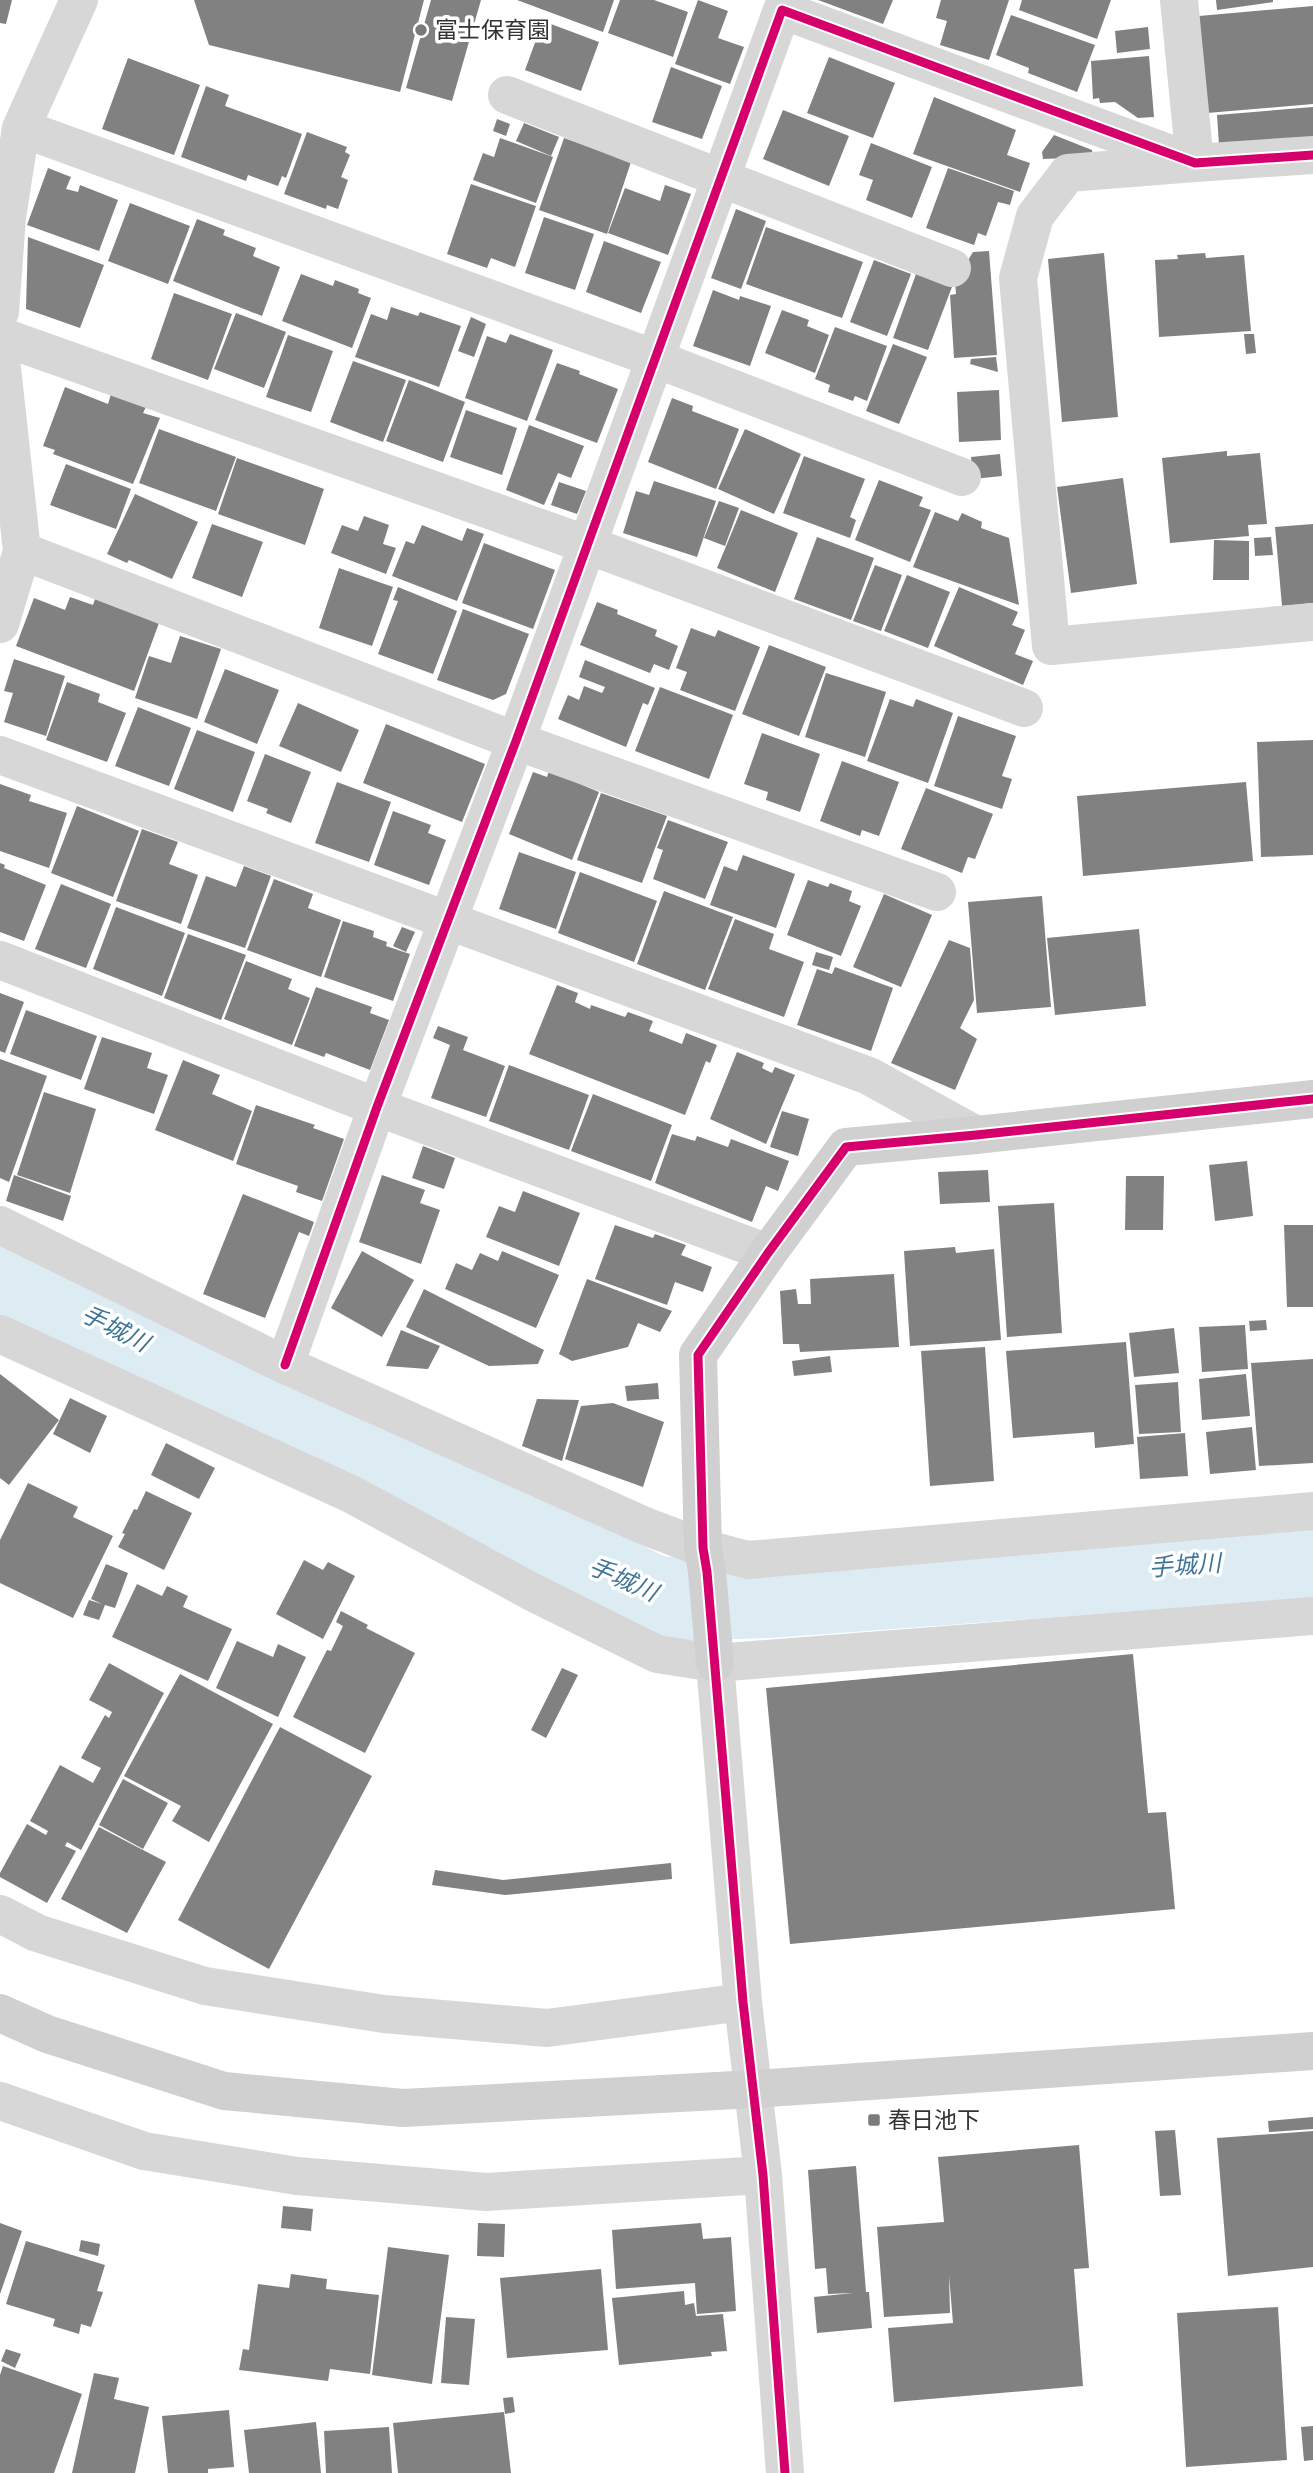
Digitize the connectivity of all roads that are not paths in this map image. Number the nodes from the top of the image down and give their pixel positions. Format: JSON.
{"nodes":[{"id":1,"x":79,"y":0,"type":"edge"},
{"id":2,"x":1179,"y":0,"type":"edge"},
{"id":3,"x":507,"y":95,"type":"dead end"},
{"id":4,"x":21,"y":128,"type":"junction"},
{"id":5,"x":1313,"y":155,"type":"edge"},
{"id":6,"x":1195,"y":163,"type":"junction"},
{"id":7,"x":721,"y":178,"type":"junction"},
{"id":8,"x":952,"y":268,"type":"dead end"},
{"id":9,"x":0,"y":312,"type":"edge"},
{"id":10,"x":0,"y":336,"type":"edge"},
{"id":11,"x":0,"y":350,"type":"edge"},
{"id":12,"x":656,"y":359,"type":"junction"},
{"id":13,"x":962,"y":477,"type":"dead end"},
{"id":14,"x":588,"y":545,"type":"junction"},
{"id":15,"x":22,"y":551,"type":"junction"},
{"id":16,"x":1313,"y":622,"type":"edge"},
{"id":17,"x":0,"y":624,"type":"edge"},
{"id":18,"x":1024,"y":708,"type":"dead end"},
{"id":19,"x":516,"y":741,"type":"junction"},
{"id":20,"x":0,"y":755,"type":"edge"},
{"id":21,"x":937,"y":892,"type":"dead end"},
{"id":22,"x":447,"y":921,"type":"junction"},
{"id":23,"x":0,"y":960,"type":"edge"},
{"id":24,"x":1313,"y":1099,"type":"edge"},
{"id":25,"x":377,"y":1107,"type":"junction"},
{"id":26,"x":975,"y":1135,"type":"junction"},
{"id":27,"x":0,"y":1225,"type":"edge"},
{"id":28,"x":768,"y":1253,"type":"junction"},
{"id":29,"x":0,"y":1334,"type":"edge"},
{"id":30,"x":285,"y":1364,"type":"junction"},
{"id":31,"x":1313,"y":1511,"type":"edge"},
{"id":32,"x":705,"y":1560,"type":"junction"},
{"id":33,"x":1313,"y":1616,"type":"edge"},
{"id":34,"x":714,"y":1653,"type":"junction"},
{"id":35,"x":0,"y":1914,"type":"edge"},
{"id":36,"x":743,"y":2002,"type":"junction"},
{"id":37,"x":0,"y":2013,"type":"edge"},
{"id":38,"x":1313,"y":2050,"type":"edge"},
{"id":39,"x":754,"y":2089,"type":"junction"},
{"id":40,"x":0,"y":2101,"type":"edge"},
{"id":41,"x":763,"y":2175,"type":"junction"},
{"id":42,"x":785,"y":2473,"type":"edge"}],
"edges":[{"from":1,"to":4,"type":"street"},
{"from":2,"to":6,"type":"street"},
{"from":3,"to":7,"type":"street"},
{"from":4,"to":9,"type":"street"},
{"from":4,"to":12,"type":"street"},
{"from":5,"to":6,"type":"street"},
{"from":6,"to":7,"type":"street"},
{"from":6,"to":16,"type":"street"},
{"from":7,"to":8,"type":"street"},
{"from":7,"to":12,"type":"street"},
{"from":10,"to":14,"type":"street"},
{"from":11,"to":15,"type":"street"},
{"from":12,"to":13,"type":"street"},
{"from":12,"to":14,"type":"street"},
{"from":14,"to":18,"type":"street"},
{"from":14,"to":19,"type":"street"},
{"from":15,"to":17,"type":"street"},
{"from":15,"to":19,"type":"street"},
{"from":19,"to":21,"type":"street"},
{"from":19,"to":22,"type":"street"},
{"from":20,"to":22,"type":"street"},
{"from":22,"to":25,"type":"street"},
{"from":22,"to":26,"type":"street"},
{"from":23,"to":25,"type":"street"},
{"from":24,"to":26,"type":"street"},
{"from":25,"to":28,"type":"street"},
{"from":25,"to":30,"type":"street"},
{"from":26,"to":28,"type":"street"},
{"from":27,"to":30,"type":"street"},
{"from":28,"to":32,"type":"street"},
{"from":29,"to":34,"type":"street"},
{"from":30,"to":32,"type":"street"},
{"from":31,"to":32,"type":"street"},
{"from":32,"to":34,"type":"street"},
{"from":33,"to":34,"type":"street"},
{"from":34,"to":36,"type":"street"},
{"from":35,"to":36,"type":"street"},
{"from":36,"to":39,"type":"street"},
{"from":37,"to":39,"type":"street"},
{"from":38,"to":39,"type":"street"},
{"from":39,"to":41,"type":"street"},
{"from":40,"to":41,"type":"street"},
{"from":41,"to":42,"type":"street"}]}
